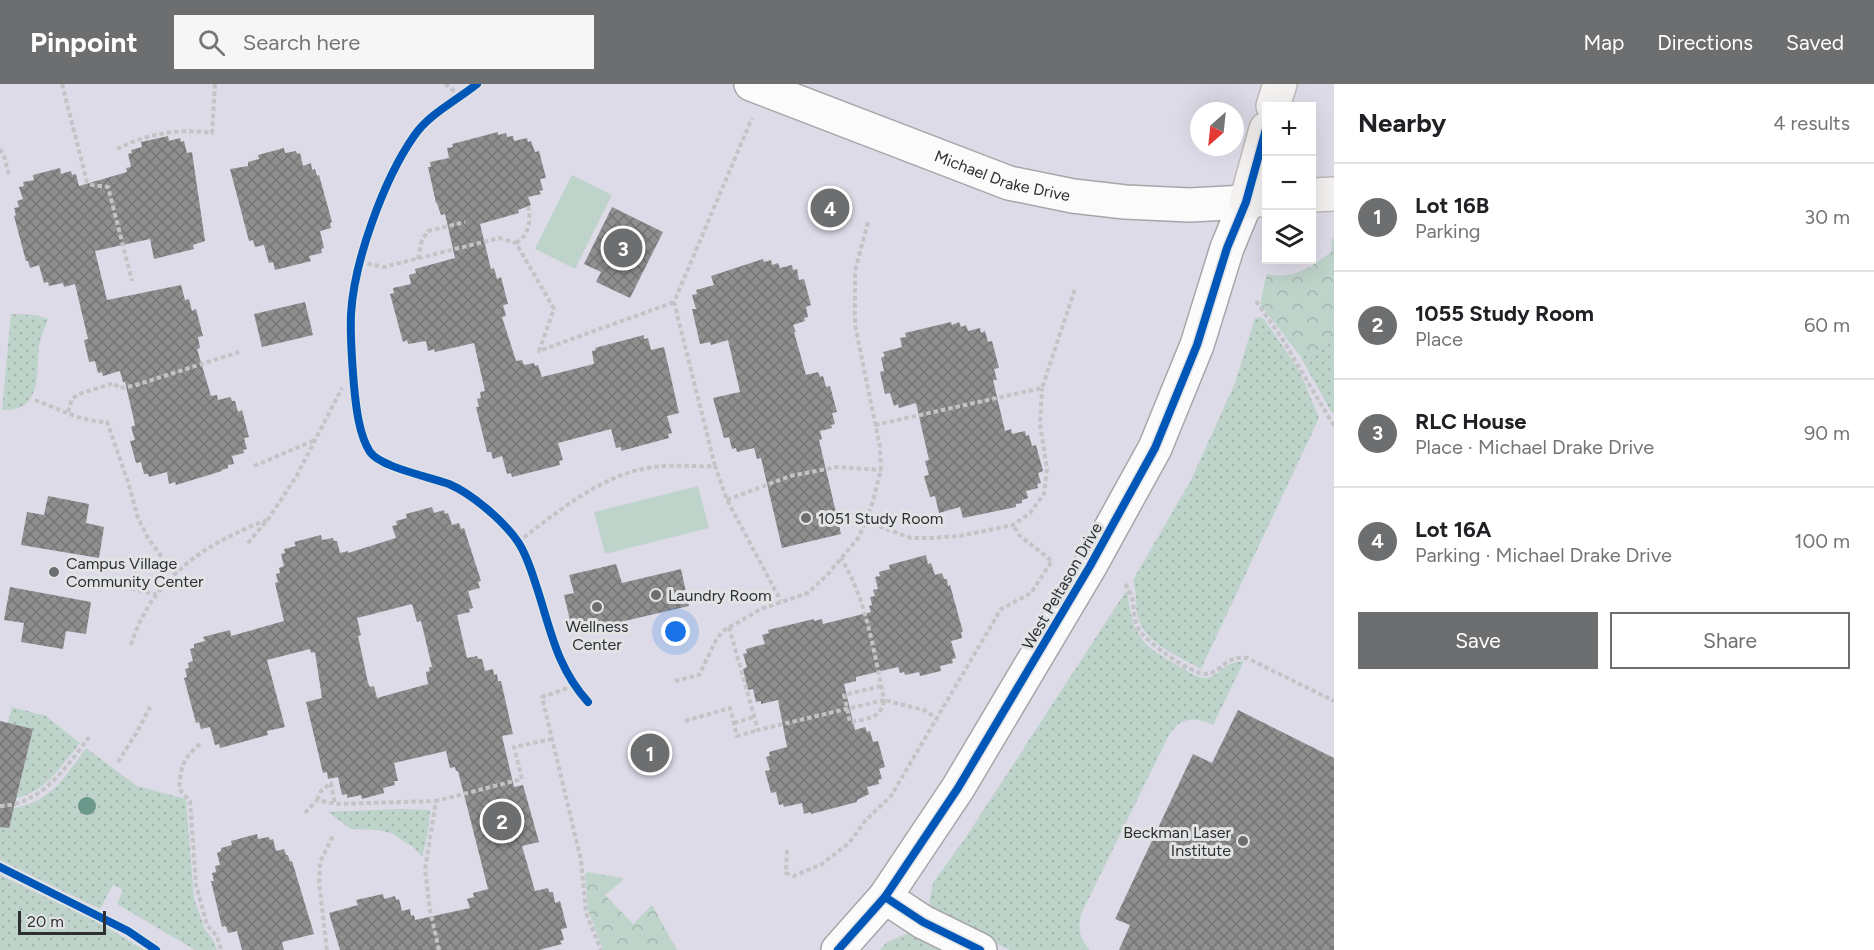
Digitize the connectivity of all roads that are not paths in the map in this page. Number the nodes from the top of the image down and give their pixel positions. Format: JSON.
{"nodes":[{"id":1,"x":1280,"y":84,"type":"edge"},
{"id":2,"x":753,"y":96,"type":"edge"},
{"id":3,"x":1274,"y":102,"type":"edge"},
{"id":4,"x":1262,"y":156,"type":"edge"},
{"id":5,"x":1334,"y":194,"type":"edge"},
{"id":6,"x":1316,"y":195,"type":"edge"},
{"id":7,"x":1256,"y":200,"type":"edge"},
{"id":8,"x":885,"y":897,"type":"junction"},
{"id":9,"x":838,"y":950,"type":"edge"},
{"id":10,"x":980,"y":950,"type":"edge"}],
"edges":[{"from":1,"to":3,"type":"main road"},
{"from":2,"to":7,"type":"street","name":"Michael Drake Drive"},
{"from":4,"to":7,"type":"main road"},
{"from":5,"to":6,"type":"main road"},
{"from":7,"to":8,"type":"street","name":"West Peltason Drive"},
{"from":8,"to":9,"type":"street","name":"West Peltason Drive"},
{"from":8,"to":10,"type":"street"}]}
